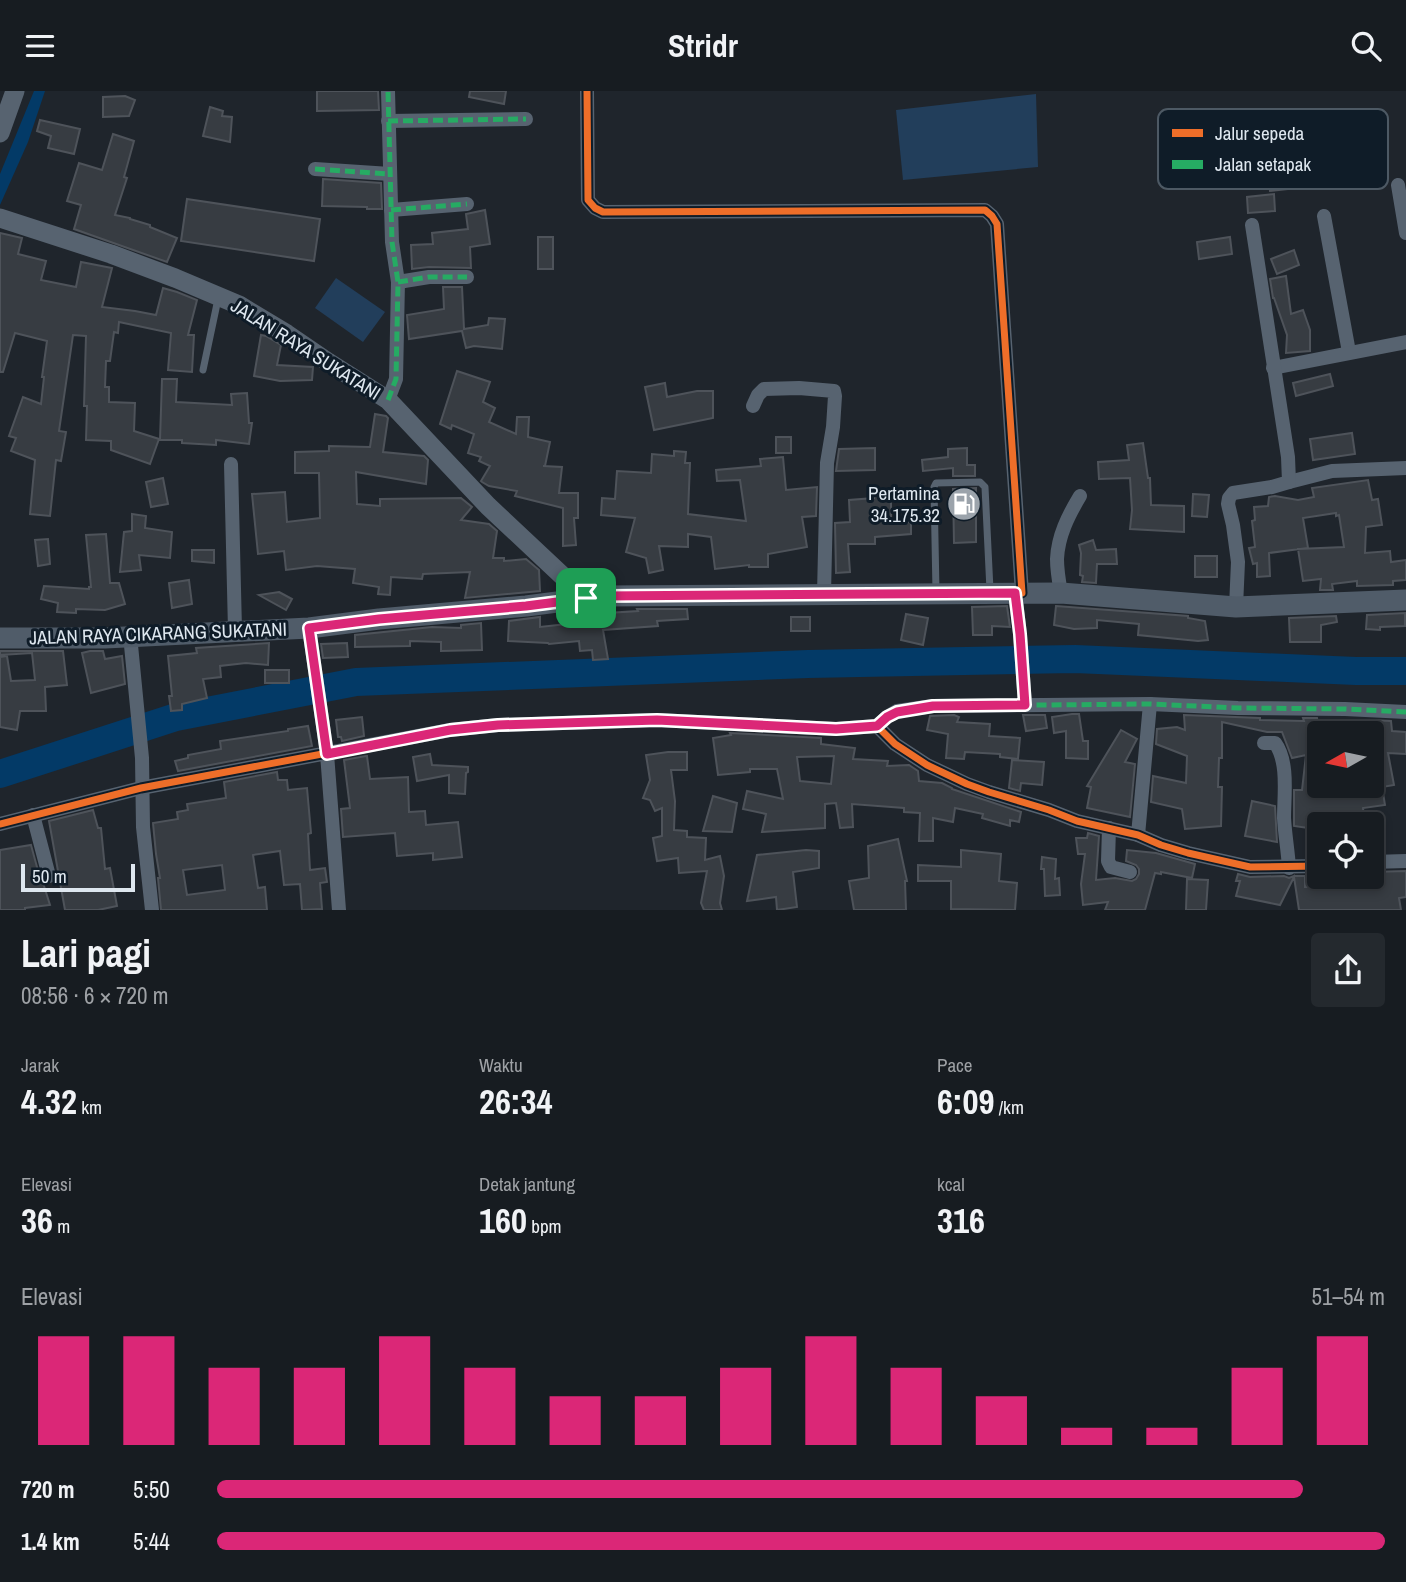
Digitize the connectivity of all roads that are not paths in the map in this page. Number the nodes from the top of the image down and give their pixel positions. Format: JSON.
{"nodes":[{"id":1,"x":15,"y":91,"type":"edge"},
{"id":2,"x":388,"y":91,"type":"edge"},
{"id":3,"x":587,"y":91,"type":"edge"},
{"id":4,"x":526,"y":119,"type":"dead end"},
{"id":5,"x":388,"y":121,"type":"junction"},
{"id":6,"x":0,"y":133,"type":"edge"},
{"id":7,"x":315,"y":169,"type":"dead end"},
{"id":8,"x":390,"y":174,"type":"junction"},
{"id":9,"x":1398,"y":185,"type":"dead end"},
{"id":10,"x":467,"y":204,"type":"dead end"},
{"id":11,"x":391,"y":210,"type":"junction"},
{"id":12,"x":1324,"y":216,"type":"dead end"},
{"id":13,"x":2,"y":219,"type":"edge"},
{"id":14,"x":1252,"y":225,"type":"dead end"},
{"id":15,"x":1406,"y":233,"type":"edge"},
{"id":16,"x":467,"y":277,"type":"dead end"},
{"id":17,"x":398,"y":282,"type":"junction"},
{"id":18,"x":218,"y":296,"type":"junction"},
{"id":19,"x":1406,"y":342,"type":"edge"},
{"id":20,"x":1349,"y":352,"type":"junction"},
{"id":21,"x":1273,"y":368,"type":"junction"},
{"id":22,"x":203,"y":370,"type":"dead end"},
{"id":23,"x":388,"y":400,"type":"junction"},
{"id":24,"x":753,"y":407,"type":"dead end"},
{"id":25,"x":231,"y":464,"type":"dead end"},
{"id":26,"x":1406,"y":468,"type":"edge"},
{"id":27,"x":1289,"y":482,"type":"junction"},
{"id":28,"x":1080,"y":496,"type":"dead end"},
{"id":29,"x":936,"y":593,"type":"junction"},
{"id":30,"x":990,"y":593,"type":"junction"},
{"id":31,"x":1019,"y":593,"type":"junction"},
{"id":32,"x":1061,"y":593,"type":"junction"},
{"id":33,"x":824,"y":594,"type":"junction"},
{"id":34,"x":586,"y":598,"type":"junction"},
{"id":35,"x":1406,"y":600,"type":"edge"},
{"id":36,"x":1236,"y":607,"type":"junction"},
{"id":37,"x":235,"y":630,"type":"junction"},
{"id":38,"x":131,"y":635,"type":"junction"},
{"id":39,"x":310,"y":636,"type":"junction"},
{"id":40,"x":0,"y":638,"type":"edge"},
{"id":41,"x":1150,"y":704,"type":"junction"},
{"id":42,"x":1025,"y":705,"type":"junction"},
{"id":43,"x":1406,"y":712,"type":"edge"},
{"id":44,"x":877,"y":726,"type":"junction"},
{"id":45,"x":1264,"y":743,"type":"dead end"},
{"id":46,"x":327,"y":754,"type":"junction"},
{"id":47,"x":141,"y":787,"type":"junction"},
{"id":48,"x":33,"y":815,"type":"junction"},
{"id":49,"x":0,"y":824,"type":"edge"},
{"id":50,"x":1108,"y":828,"type":"junction"},
{"id":51,"x":1138,"y":835,"type":"junction"},
{"id":52,"x":1406,"y":861,"type":"edge"},
{"id":53,"x":1384,"y":862,"type":"edge"},
{"id":54,"x":1307,"y":867,"type":"edge"},
{"id":55,"x":1289,"y":868,"type":"junction"},
{"id":56,"x":1130,"y":871,"type":"dead end"},
{"id":57,"x":49,"y":876,"type":"dead end"},
{"id":58,"x":152,"y":910,"type":"edge"},
{"id":59,"x":339,"y":910,"type":"edge"}],
"edges":[{"from":1,"to":6,"type":"street"},
{"from":2,"to":5,"type":"street"},
{"from":3,"to":31,"type":"street"},
{"from":4,"to":5,"type":"street"},
{"from":5,"to":8,"type":"street"},
{"from":7,"to":8,"type":"street"},
{"from":8,"to":11,"type":"street"},
{"from":9,"to":15,"type":"street"},
{"from":10,"to":11,"type":"street"},
{"from":11,"to":17,"type":"street"},
{"from":12,"to":20,"type":"street"},
{"from":13,"to":18,"type":"street","name":"JALAN RAYA SUKATANI"},
{"from":14,"to":21,"type":"street"},
{"from":16,"to":17,"type":"street"},
{"from":17,"to":23,"type":"street"},
{"from":18,"to":22,"type":"lane"},
{"from":18,"to":23,"type":"street","name":"JALAN RAYA SUKATANI"},
{"from":19,"to":20,"type":"street"},
{"from":20,"to":21,"type":"street"},
{"from":21,"to":27,"type":"street"},
{"from":23,"to":34,"type":"street","name":"JALAN RAYA SUKATANI"},
{"from":24,"to":33,"type":"street"},
{"from":25,"to":37,"type":"street"},
{"from":26,"to":27,"type":"street"},
{"from":27,"to":36,"type":"street"},
{"from":28,"to":32,"type":"street"},
{"from":29,"to":30,"type":"main road","name":"JALAN RAYA CIKARANG SUKATANI"},
{"from":29,"to":30,"type":"lane"},
{"from":29,"to":33,"type":"main road","name":"JALAN RAYA CIKARANG SUKATANI"},
{"from":30,"to":31,"type":"main road","name":"JALAN RAYA CIKARANG SUKATANI"},
{"from":31,"to":32,"type":"main road","name":"JALAN RAYA CIKARANG SUKATANI"},
{"from":31,"to":42,"type":"street"},
{"from":32,"to":36,"type":"main road","name":"JALAN RAYA CIKARANG SUKATANI"},
{"from":33,"to":34,"type":"main road","name":"JALAN RAYA CIKARANG SUKATANI"},
{"from":34,"to":39,"type":"main road","name":"JALAN RAYA CIKARANG SUKATANI"},
{"from":35,"to":36,"type":"main road","name":"JALAN RAYA CIKARANG SUKATANI"},
{"from":37,"to":38,"type":"main road","name":"JALAN RAYA CIKARANG SUKATANI"},
{"from":37,"to":39,"type":"main road","name":"JALAN RAYA CIKARANG SUKATANI"},
{"from":38,"to":40,"type":"main road","name":"JALAN RAYA CIKARANG SUKATANI"},
{"from":38,"to":47,"type":"street"},
{"from":39,"to":46,"type":"street"},
{"from":41,"to":42,"type":"street"},
{"from":41,"to":43,"type":"street"},
{"from":41,"to":51,"type":"street"},
{"from":42,"to":44,"type":"street"},
{"from":44,"to":46,"type":"street"},
{"from":44,"to":50,"type":"street"},
{"from":45,"to":55,"type":"street"},
{"from":46,"to":47,"type":"street"},
{"from":46,"to":59,"type":"street"},
{"from":47,"to":48,"type":"street"},
{"from":47,"to":58,"type":"street"},
{"from":48,"to":49,"type":"street"},
{"from":48,"to":57,"type":"street"},
{"from":50,"to":51,"type":"street"},
{"from":50,"to":56,"type":"street"},
{"from":51,"to":55,"type":"street"},
{"from":52,"to":53,"type":"street"},
{"from":54,"to":55,"type":"street"}]}
